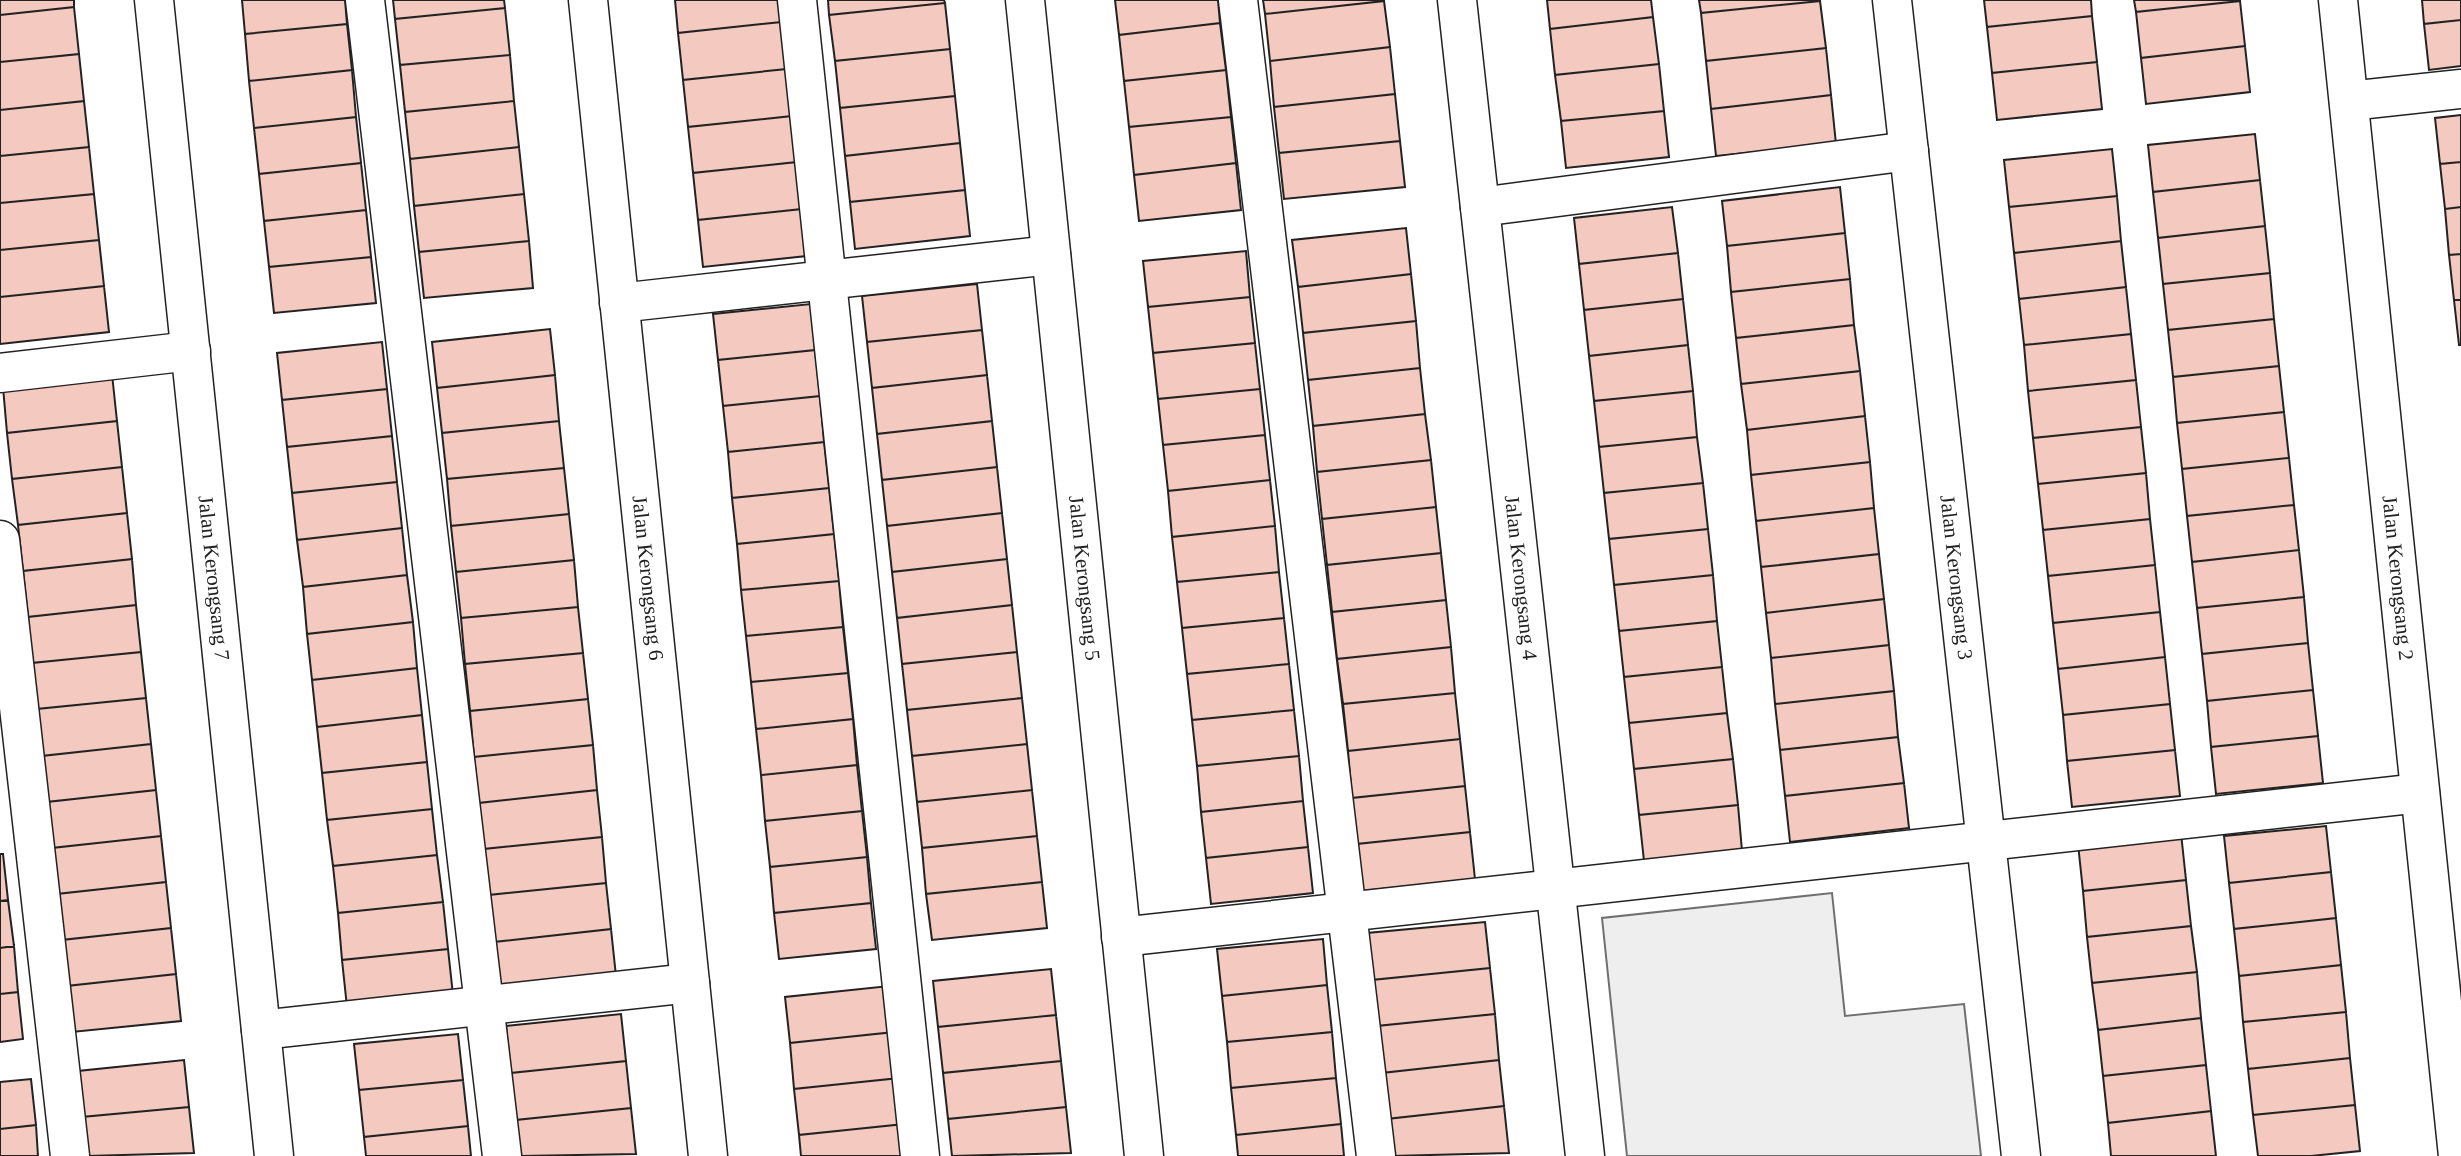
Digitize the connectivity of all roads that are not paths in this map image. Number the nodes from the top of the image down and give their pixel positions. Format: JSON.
{"nodes":[{"id":1,"x":154,"y":0,"type":"edge"},
{"id":2,"x":365,"y":0,"type":"edge"},
{"id":3,"x":587,"y":0,"type":"edge"},
{"id":4,"x":797,"y":0,"type":"edge"},
{"id":5,"x":1025,"y":0,"type":"edge"},
{"id":6,"x":1238,"y":0,"type":"edge"},
{"id":7,"x":1457,"y":0,"type":"edge"},
{"id":8,"x":1892,"y":0,"type":"edge"},
{"id":9,"x":2338,"y":0,"type":"edge"},
{"id":10,"x":2461,"y":89,"type":"edge"},
{"id":11,"x":2348,"y":102,"type":"junction"},
{"id":12,"x":1909,"y":151,"type":"junction"},
{"id":13,"x":1480,"y":207,"type":"junction"},
{"id":14,"x":1051,"y":255,"type":"junction"},
{"id":15,"x":827,"y":280,"type":"junction"},
{"id":16,"x":619,"y":303,"type":"junction"},
{"id":17,"x":191,"y":351,"type":"junction"},
{"id":18,"x":0,"y":373,"type":"edge"},
{"id":19,"x":0,"y":540,"type":"edge"},
{"id":20,"x":2420,"y":793,"type":"junction"},
{"id":21,"x":1986,"y":841,"type":"junction"},
{"id":22,"x":1555,"y":890,"type":"junction"},
{"id":23,"x":1348,"y":912,"type":"junction"},
{"id":24,"x":1121,"y":937,"type":"junction"},
{"id":25,"x":690,"y":983,"type":"junction"},
{"id":26,"x":486,"y":1005,"type":"junction"},
{"id":27,"x":261,"y":1030,"type":"junction"},
{"id":28,"x":70,"y":1156,"type":"edge"},
{"id":29,"x":274,"y":1156,"type":"edge"},
{"id":30,"x":502,"y":1156,"type":"edge"},
{"id":31,"x":708,"y":1156,"type":"edge"},
{"id":32,"x":920,"y":1156,"type":"edge"},
{"id":33,"x":1144,"y":1156,"type":"edge"},
{"id":34,"x":1376,"y":1156,"type":"edge"},
{"id":35,"x":1585,"y":1156,"type":"edge"},
{"id":36,"x":2021,"y":1156,"type":"edge"},
{"id":37,"x":2458,"y":1156,"type":"edge"}],
"edges":[{"from":1,"to":17,"type":"street","name":"Jalan Kerongsang 7"},
{"from":2,"to":26,"type":"street"},
{"from":3,"to":16,"type":"street","name":"Jalan Kerongsang 6"},
{"from":4,"to":15,"type":"street"},
{"from":5,"to":14,"type":"street","name":"Jalan Kerongsang 5"},
{"from":6,"to":23,"type":"street"},
{"from":7,"to":13,"type":"street","name":"Jalan Kerongsang 4"},
{"from":8,"to":12,"type":"street","name":"Jalan Kerongsang 3"},
{"from":9,"to":11,"type":"street","name":"Jalan Kerongsang 2"},
{"from":10,"to":11,"type":"street"},
{"from":11,"to":20,"type":"street","name":"Jalan Kerongsang 2"},
{"from":12,"to":13,"type":"street"},
{"from":12,"to":21,"type":"street","name":"Jalan Kerongsang 3"},
{"from":13,"to":22,"type":"street","name":"Jalan Kerongsang 4"},
{"from":14,"to":15,"type":"street"},
{"from":14,"to":24,"type":"street","name":"Jalan Kerongsang 5"},
{"from":15,"to":16,"type":"street"},
{"from":15,"to":32,"type":"street"},
{"from":16,"to":25,"type":"street","name":"Jalan Kerongsang 6"},
{"from":17,"to":18,"type":"street"},
{"from":17,"to":27,"type":"street","name":"Jalan Kerongsang 7"},
{"from":19,"to":28,"type":"street"},
{"from":20,"to":21,"type":"street"},
{"from":20,"to":37,"type":"street","name":"Jalan Kerongsang 2"},
{"from":21,"to":22,"type":"street"},
{"from":21,"to":36,"type":"street","name":"Jalan Kerongsang 3"},
{"from":22,"to":23,"type":"street"},
{"from":22,"to":35,"type":"street","name":"Jalan Kerongsang 4"},
{"from":23,"to":24,"type":"street"},
{"from":23,"to":34,"type":"street"},
{"from":24,"to":33,"type":"street","name":"Jalan Kerongsang 5"},
{"from":25,"to":26,"type":"street"},
{"from":25,"to":31,"type":"street","name":"Jalan Kerongsang 6"},
{"from":26,"to":27,"type":"street"},
{"from":26,"to":30,"type":"street"},
{"from":27,"to":29,"type":"street","name":"Jalan Kerongsang 7"}]}
